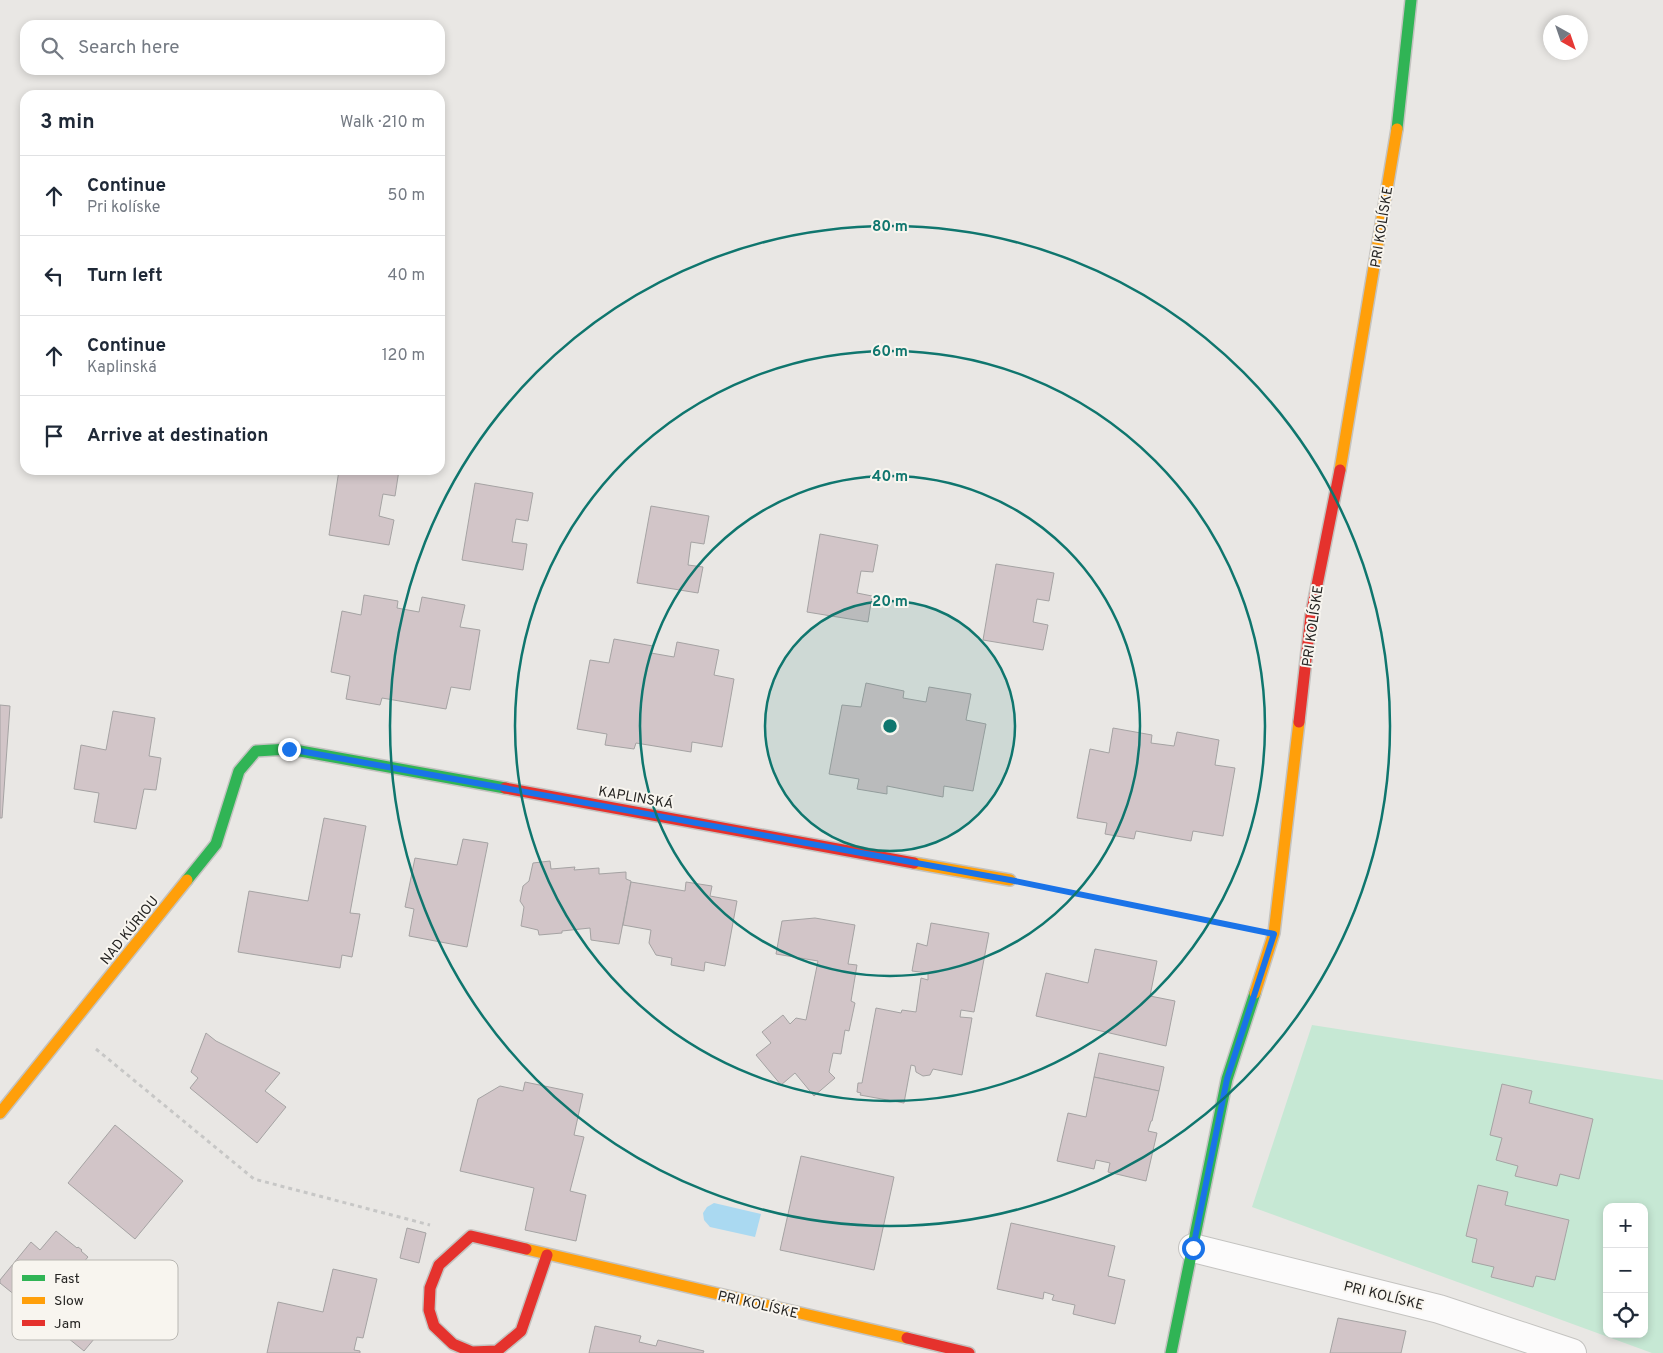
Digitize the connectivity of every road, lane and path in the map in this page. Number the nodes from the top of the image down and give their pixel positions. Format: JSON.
{"nodes":[{"id":1,"x":1410,"y":0,"type":"edge"},
{"id":2,"x":256,"y":751,"type":"joint"},
{"id":3,"x":1010,"y":880,"type":"joint"},
{"id":4,"x":1274,"y":934,"type":"junction"},
{"id":5,"x":70,"y":1027,"type":"junction"},
{"id":6,"x":0,"y":1113,"type":"edge"},
{"id":7,"x":471,"y":1236,"type":"junction"},
{"id":8,"x":1193,"y":1248,"type":"junction"},
{"id":9,"x":547,"y":1255,"type":"junction"},
{"id":10,"x":969,"y":1353,"type":"edge"},
{"id":11,"x":1171,"y":1353,"type":"edge"},
{"id":12,"x":1572,"y":1353,"type":"edge"}],
"edges":[{"from":1,"to":4,"type":"street","name":"PRI KOLÍSKE"},
{"from":2,"to":3,"type":"street","name":"KAPLINSKÁ"},
{"from":2,"to":5,"type":"street","name":"NAD KÚRIOU"},
{"from":3,"to":4,"type":"path"},
{"from":4,"to":8,"type":"street","name":"PRI KOLÍSKE"},
{"from":5,"to":6,"type":"street","name":"NAD KÚRIOU"},
{"from":5,"to":7,"type":"path"},
{"from":7,"to":9,"type":"street","name":"PRI KOLÍSKE"},
{"from":7,"to":9,"type":"street"},
{"from":8,"to":11,"type":"street","name":"PRI KOLÍSKE"},
{"from":8,"to":12,"type":"street","name":"PRI KOLÍSKE"},
{"from":9,"to":10,"type":"street","name":"PRI KOLÍSKE"}]}
